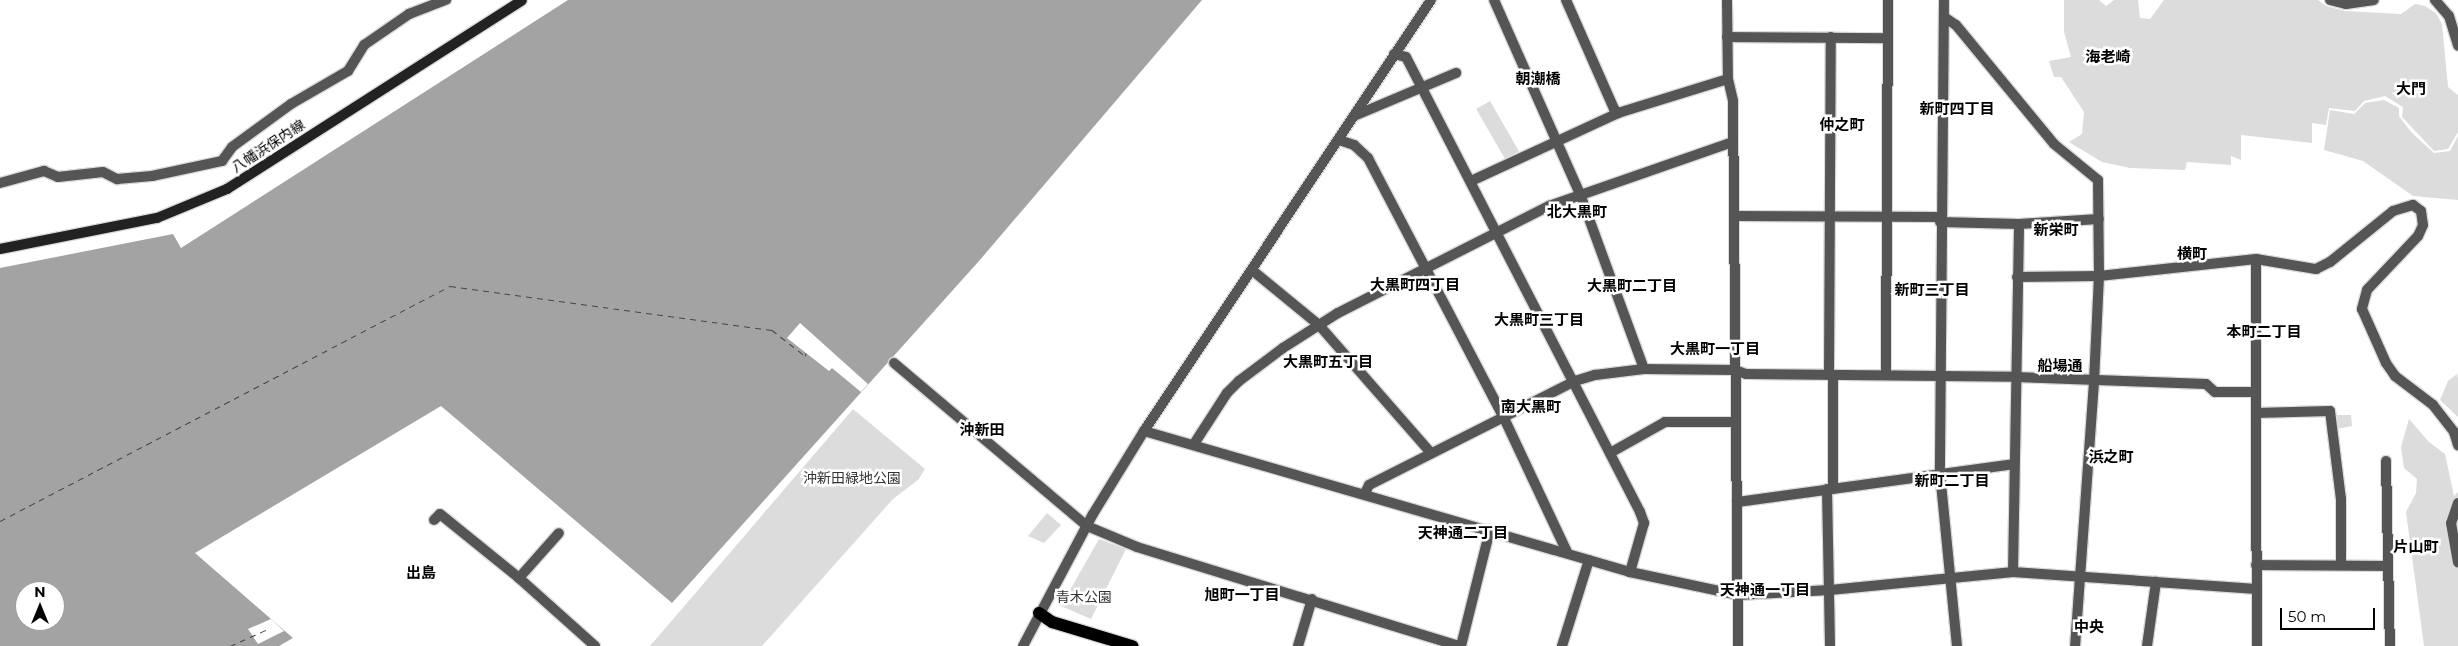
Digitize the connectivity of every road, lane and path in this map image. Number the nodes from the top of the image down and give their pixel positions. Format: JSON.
{"nodes":[{"id":1,"x":446,"y":0,"type":"edge"},
{"id":2,"x":522,"y":0,"type":"edge"},
{"id":3,"x":1431,"y":0,"type":"edge"},
{"id":4,"x":1494,"y":0,"type":"edge"},
{"id":5,"x":1566,"y":0,"type":"edge"},
{"id":6,"x":1727,"y":0,"type":"edge"},
{"id":7,"x":1888,"y":0,"type":"edge"},
{"id":8,"x":1944,"y":0,"type":"edge"},
{"id":9,"x":2330,"y":0,"type":"edge"},
{"id":10,"x":2374,"y":0,"type":"edge"},
{"id":11,"x":2435,"y":0,"type":"edge"},
{"id":12,"x":1944,"y":17,"type":"junction"},
{"id":13,"x":1727,"y":37,"type":"junction"},
{"id":14,"x":1831,"y":37,"type":"junction"},
{"id":15,"x":1888,"y":38,"type":"junction"},
{"id":16,"x":2458,"y":46,"type":"edge"},
{"id":17,"x":1394,"y":54,"type":"junction"},
{"id":18,"x":1456,"y":72,"type":"dead end"},
{"id":19,"x":1728,"y":79,"type":"junction"},
{"id":20,"x":1422,"y":87,"type":"junction"},
{"id":21,"x":1618,"y":113,"type":"junction"},
{"id":22,"x":1354,"y":116,"type":"junction"},
{"id":23,"x":1339,"y":140,"type":"junction"},
{"id":24,"x":1733,"y":142,"type":"junction"},
{"id":25,"x":1557,"y":143,"type":"junction"},
{"id":26,"x":1471,"y":181,"type":"junction"},
{"id":27,"x":0,"y":183,"type":"edge"},
{"id":28,"x":1580,"y":194,"type":"junction"},
{"id":29,"x":1734,"y":216,"type":"junction"},
{"id":30,"x":1830,"y":216,"type":"junction"},
{"id":31,"x":1887,"y":216,"type":"junction"},
{"id":32,"x":2100,"y":218,"type":"junction"},
{"id":33,"x":1941,"y":220,"type":"junction"},
{"id":34,"x":2019,"y":224,"type":"junction"},
{"id":35,"x":1498,"y":233,"type":"junction"},
{"id":36,"x":0,"y":249,"type":"edge"},
{"id":37,"x":2256,"y":259,"type":"junction"},
{"id":38,"x":1252,"y":270,"type":"junction"},
{"id":39,"x":1426,"y":270,"type":"junction"},
{"id":40,"x":2099,"y":276,"type":"junction"},
{"id":41,"x":2017,"y":277,"type":"junction"},
{"id":42,"x":1319,"y":325,"type":"junction"},
{"id":43,"x":894,"y":363,"type":"dead end"},
{"id":44,"x":1644,"y":369,"type":"junction"},
{"id":45,"x":1735,"y":370,"type":"junction"},
{"id":46,"x":1939,"y":374,"type":"junction"},
{"id":47,"x":1831,"y":375,"type":"junction"},
{"id":48,"x":1886,"y":375,"type":"junction"},
{"id":49,"x":2015,"y":377,"type":"junction"},
{"id":50,"x":1575,"y":381,"type":"junction"},
{"id":51,"x":2094,"y":382,"type":"junction"},
{"id":52,"x":2256,"y":392,"type":"junction"},
{"id":53,"x":2256,"y":413,"type":"junction"},
{"id":54,"x":1503,"y":416,"type":"junction"},
{"id":55,"x":1735,"y":422,"type":"junction"},
{"id":56,"x":1144,"y":431,"type":"junction"},
{"id":57,"x":1194,"y":444,"type":"junction"},
{"id":58,"x":2458,"y":445,"type":"edge"},
{"id":59,"x":1610,"y":452,"type":"junction"},
{"id":60,"x":1432,"y":453,"type":"junction"},
{"id":61,"x":2386,"y":461,"type":"dead end"},
{"id":62,"x":2013,"y":464,"type":"junction"},
{"id":63,"x":1940,"y":473,"type":"junction"},
{"id":64,"x":1830,"y":489,"type":"junction"},
{"id":65,"x":1365,"y":493,"type":"junction"},
{"id":66,"x":1737,"y":502,"type":"junction"},
{"id":67,"x":2458,"y":503,"type":"edge"},
{"id":68,"x":434,"y":520,"type":"dead end"},
{"id":69,"x":1087,"y":526,"type":"junction"},
{"id":70,"x":1490,"y":530,"type":"junction"},
{"id":71,"x":559,"y":533,"type":"dead end"},
{"id":72,"x":1567,"y":552,"type":"junction"},
{"id":73,"x":1589,"y":560,"type":"junction"},
{"id":74,"x":2458,"y":562,"type":"edge"},
{"id":75,"x":2341,"y":564,"type":"junction"},
{"id":76,"x":2256,"y":565,"type":"junction"},
{"id":77,"x":2388,"y":566,"type":"junction"},
{"id":78,"x":1630,"y":572,"type":"junction"},
{"id":79,"x":2013,"y":572,"type":"junction"},
{"id":80,"x":1950,"y":576,"type":"junction"},
{"id":81,"x":2078,"y":577,"type":"junction"},
{"id":82,"x":519,"y":578,"type":"junction"},
{"id":83,"x":2156,"y":582,"type":"junction"},
{"id":84,"x":2256,"y":589,"type":"junction"},
{"id":85,"x":1830,"y":590,"type":"junction"},
{"id":86,"x":1738,"y":595,"type":"junction"},
{"id":87,"x":1312,"y":599,"type":"junction"},
{"id":88,"x":1039,"y":613,"type":"junction"},
{"id":89,"x":595,"y":646,"type":"edge"},
{"id":90,"x":1023,"y":646,"type":"edge"},
{"id":91,"x":1132,"y":646,"type":"edge"},
{"id":92,"x":1298,"y":646,"type":"edge"},
{"id":93,"x":1460,"y":646,"type":"edge"},
{"id":94,"x":1562,"y":646,"type":"edge"},
{"id":95,"x":1738,"y":646,"type":"edge"},
{"id":96,"x":1830,"y":646,"type":"edge"},
{"id":97,"x":1957,"y":646,"type":"edge"},
{"id":98,"x":2075,"y":646,"type":"edge"},
{"id":99,"x":2147,"y":646,"type":"edge"},
{"id":100,"x":2256,"y":646,"type":"edge"},
{"id":101,"x":2390,"y":646,"type":"edge"}],
"edges":[{"from":1,"to":27,"type":"street"},
{"from":2,"to":36,"type":"main road","name":"八幡浜保内線"},
{"from":3,"to":17,"type":"street"},
{"from":4,"to":25,"type":"street"},
{"from":5,"to":21,"type":"street"},
{"from":6,"to":13,"type":"street"},
{"from":7,"to":15,"type":"street"},
{"from":8,"to":12,"type":"street"},
{"from":9,"to":10,"type":"street"},
{"from":11,"to":16,"type":"street"},
{"from":12,"to":32,"type":"street"},
{"from":12,"to":33,"type":"street"},
{"from":13,"to":14,"type":"street"},
{"from":13,"to":19,"type":"street"},
{"from":14,"to":15,"type":"street"},
{"from":14,"to":30,"type":"street"},
{"from":15,"to":31,"type":"street"},
{"from":17,"to":20,"type":"street"},
{"from":17,"to":22,"type":"street"},
{"from":18,"to":20,"type":"street"},
{"from":19,"to":21,"type":"street"},
{"from":19,"to":24,"type":"street"},
{"from":20,"to":22,"type":"street"},
{"from":20,"to":26,"type":"street"},
{"from":21,"to":25,"type":"street"},
{"from":22,"to":23,"type":"street"},
{"from":23,"to":38,"type":"street"},
{"from":23,"to":39,"type":"street"},
{"from":24,"to":28,"type":"street"},
{"from":24,"to":29,"type":"street"},
{"from":25,"to":26,"type":"street"},
{"from":25,"to":28,"type":"street"},
{"from":26,"to":35,"type":"street"},
{"from":28,"to":35,"type":"street"},
{"from":28,"to":44,"type":"street"},
{"from":29,"to":30,"type":"street"},
{"from":29,"to":45,"type":"street"},
{"from":30,"to":31,"type":"street"},
{"from":30,"to":47,"type":"street"},
{"from":31,"to":33,"type":"street"},
{"from":31,"to":48,"type":"street"},
{"from":32,"to":34,"type":"street"},
{"from":32,"to":40,"type":"street"},
{"from":33,"to":34,"type":"street"},
{"from":33,"to":46,"type":"street"},
{"from":34,"to":41,"type":"street"},
{"from":35,"to":39,"type":"street"},
{"from":35,"to":50,"type":"street"},
{"from":37,"to":40,"type":"street"},
{"from":37,"to":52,"type":"street"},
{"from":37,"to":58,"type":"street"},
{"from":38,"to":42,"type":"street"},
{"from":38,"to":56,"type":"street"},
{"from":39,"to":42,"type":"street"},
{"from":39,"to":54,"type":"street"},
{"from":40,"to":41,"type":"street"},
{"from":40,"to":51,"type":"street"},
{"from":41,"to":49,"type":"street"},
{"from":42,"to":57,"type":"street"},
{"from":42,"to":60,"type":"street"},
{"from":43,"to":69,"type":"street"},
{"from":44,"to":45,"type":"street"},
{"from":44,"to":50,"type":"street"},
{"from":45,"to":47,"type":"street"},
{"from":45,"to":55,"type":"street"},
{"from":46,"to":48,"type":"street"},
{"from":46,"to":49,"type":"street"},
{"from":46,"to":63,"type":"street"},
{"from":47,"to":48,"type":"street"},
{"from":47,"to":64,"type":"street"},
{"from":49,"to":51,"type":"street"},
{"from":49,"to":62,"type":"street"},
{"from":50,"to":54,"type":"street"},
{"from":50,"to":59,"type":"street"},
{"from":51,"to":52,"type":"street"},
{"from":51,"to":81,"type":"street"},
{"from":52,"to":53,"type":"street"},
{"from":53,"to":75,"type":"street"},
{"from":53,"to":76,"type":"street"},
{"from":54,"to":60,"type":"street"},
{"from":54,"to":72,"type":"street"},
{"from":55,"to":59,"type":"street"},
{"from":55,"to":66,"type":"street"},
{"from":56,"to":57,"type":"street"},
{"from":56,"to":69,"type":"street"},
{"from":57,"to":65,"type":"street"},
{"from":59,"to":78,"type":"street"},
{"from":60,"to":65,"type":"street"},
{"from":61,"to":77,"type":"street"},
{"from":62,"to":63,"type":"street"},
{"from":62,"to":79,"type":"street"},
{"from":63,"to":64,"type":"street"},
{"from":63,"to":80,"type":"street"},
{"from":64,"to":66,"type":"street"},
{"from":64,"to":85,"type":"street"},
{"from":65,"to":70,"type":"street"},
{"from":66,"to":86,"type":"street"},
{"from":67,"to":74,"type":"street"},
{"from":68,"to":82,"type":"street"},
{"from":69,"to":87,"type":"street"},
{"from":69,"to":88,"type":"street"},
{"from":70,"to":72,"type":"street"},
{"from":70,"to":93,"type":"street"},
{"from":71,"to":82,"type":"street"},
{"from":72,"to":73,"type":"street"},
{"from":73,"to":78,"type":"street"},
{"from":73,"to":94,"type":"street"},
{"from":75,"to":76,"type":"street"},
{"from":75,"to":77,"type":"street"},
{"from":76,"to":84,"type":"street"},
{"from":77,"to":101,"type":"street"},
{"from":78,"to":86,"type":"street"},
{"from":79,"to":80,"type":"street"},
{"from":79,"to":81,"type":"street"},
{"from":80,"to":85,"type":"street"},
{"from":80,"to":97,"type":"street"},
{"from":81,"to":83,"type":"street"},
{"from":81,"to":98,"type":"street"},
{"from":82,"to":89,"type":"street"},
{"from":83,"to":84,"type":"street"},
{"from":83,"to":99,"type":"street"},
{"from":84,"to":100,"type":"street"},
{"from":85,"to":86,"type":"street"},
{"from":85,"to":96,"type":"street"},
{"from":86,"to":95,"type":"street"},
{"from":87,"to":92,"type":"street"},
{"from":87,"to":93,"type":"street"},
{"from":88,"to":90,"type":"street"},
{"from":88,"to":91,"type":"main road"}]}
